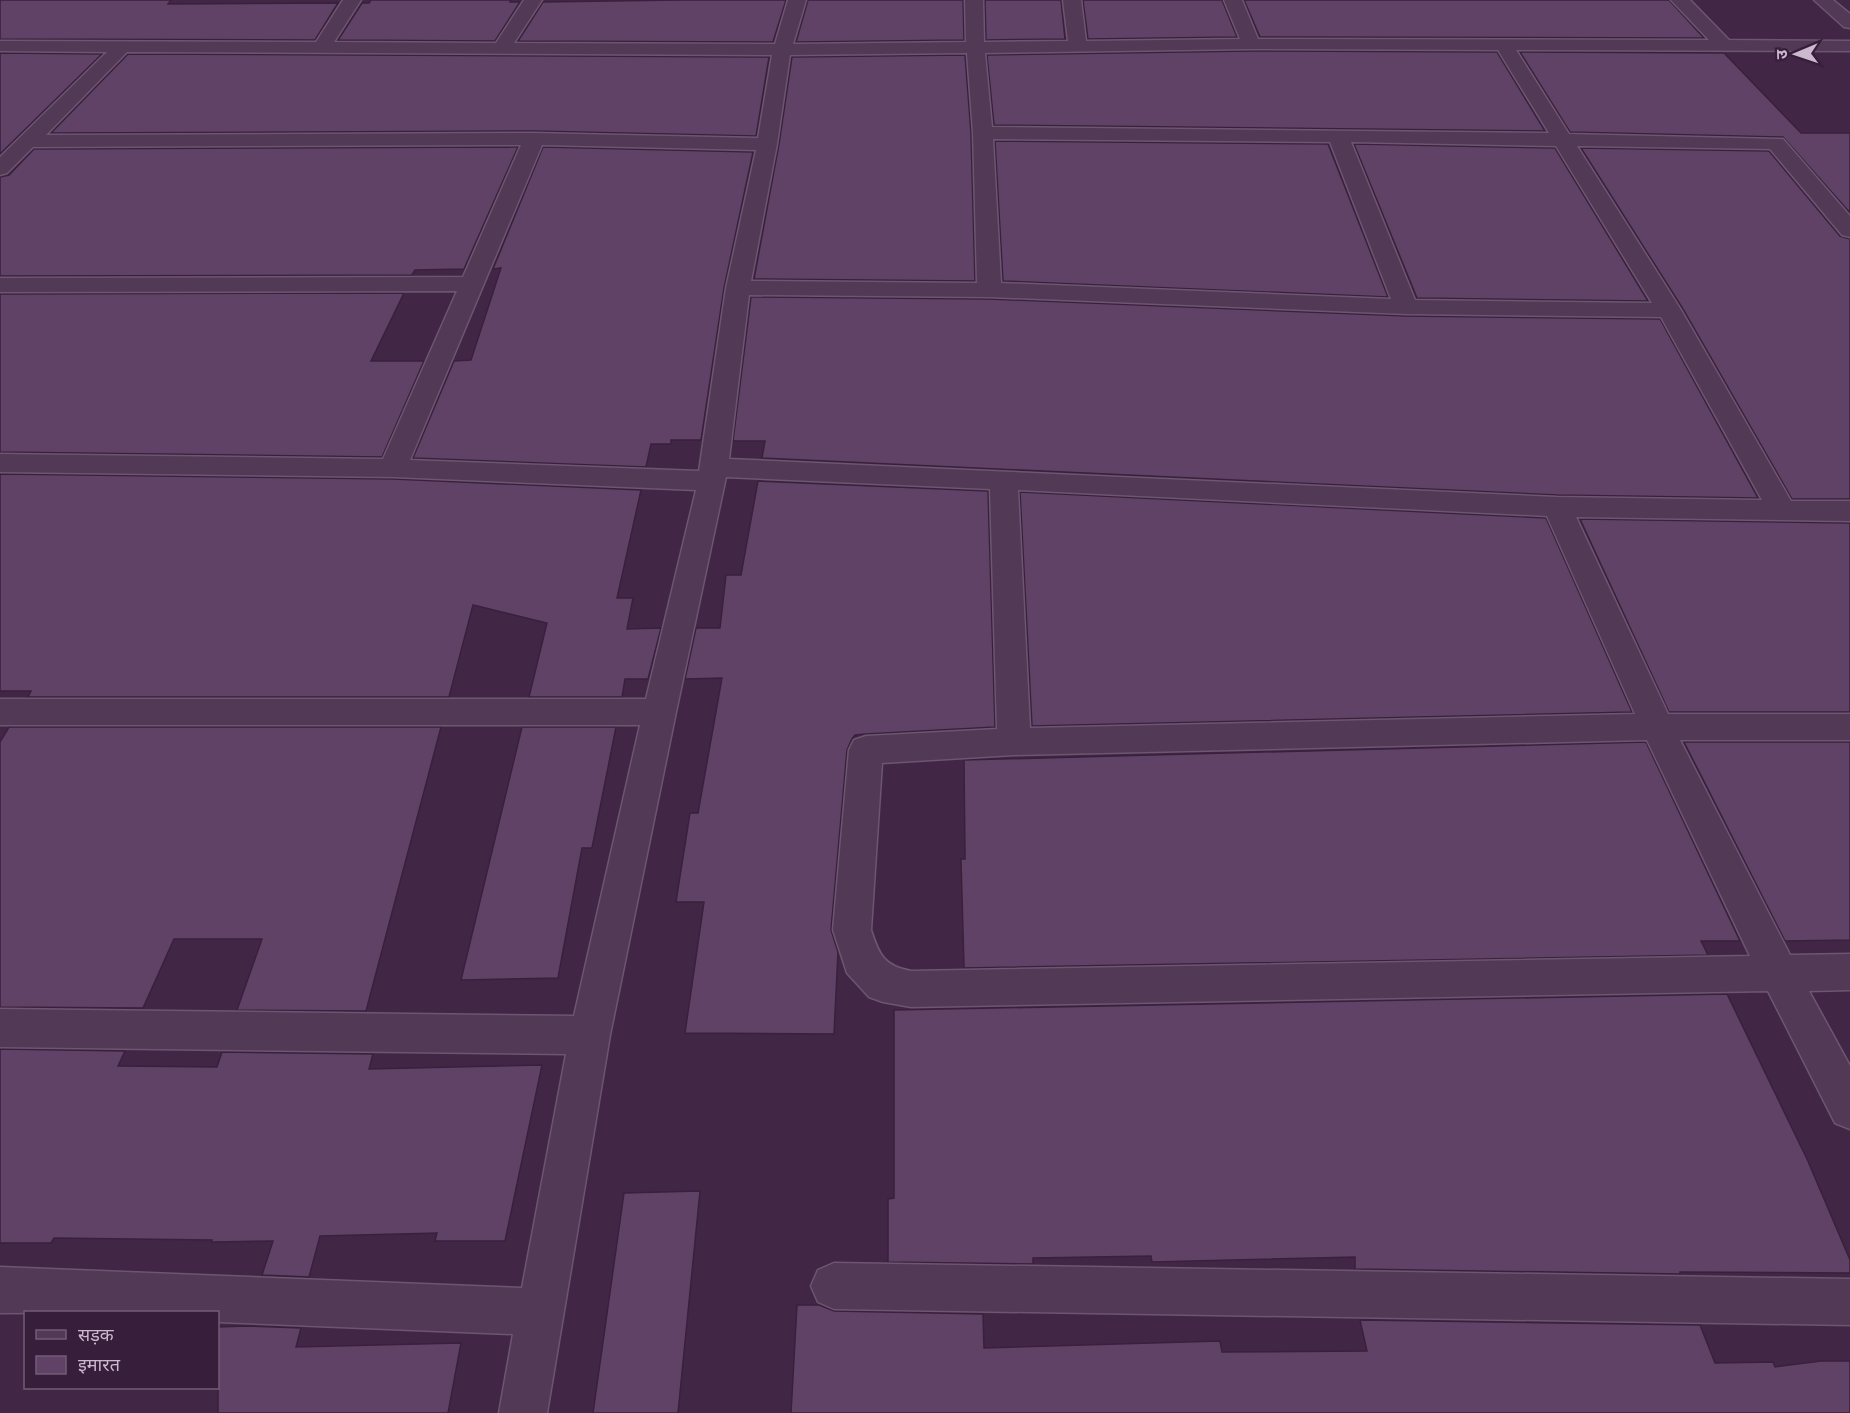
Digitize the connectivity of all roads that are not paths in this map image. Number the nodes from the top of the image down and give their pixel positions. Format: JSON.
{"nodes":[{"id":1,"x":352,"y":0,"type":"edge"},
{"id":2,"x":533,"y":0,"type":"edge"},
{"id":3,"x":796,"y":0,"type":"edge"},
{"id":4,"x":974,"y":0,"type":"edge"},
{"id":5,"x":1072,"y":0,"type":"edge"},
{"id":6,"x":1233,"y":0,"type":"edge"},
{"id":7,"x":1680,"y":0,"type":"edge"},
{"id":8,"x":1823,"y":0,"type":"edge"},
{"id":9,"x":1850,"y":23,"type":"edge"},
{"id":10,"x":1077,"y":44,"type":"junction"},
{"id":11,"x":1251,"y":44,"type":"junction"},
{"id":12,"x":1503,"y":44,"type":"junction"},
{"id":13,"x":975,"y":45,"type":"junction"},
{"id":14,"x":0,"y":46,"type":"edge"},
{"id":15,"x":123,"y":46,"type":"junction"},
{"id":16,"x":1725,"y":46,"type":"junction"},
{"id":17,"x":1850,"y":46,"type":"edge"},
{"id":18,"x":321,"y":48,"type":"junction"},
{"id":19,"x":502,"y":48,"type":"junction"},
{"id":20,"x":782,"y":50,"type":"junction"},
{"id":21,"x":983,"y":133,"type":"junction"},
{"id":22,"x":1338,"y":136,"type":"junction"},
{"id":23,"x":534,"y":139,"type":"junction"},
{"id":24,"x":1565,"y":140,"type":"junction"},
{"id":25,"x":26,"y":141,"type":"junction"},
{"id":26,"x":767,"y":144,"type":"junction"},
{"id":27,"x":0,"y":169,"type":"edge"},
{"id":28,"x":1850,"y":230,"type":"edge"},
{"id":29,"x":473,"y":284,"type":"junction"},
{"id":30,"x":0,"y":285,"type":"edge"},
{"id":31,"x":738,"y":288,"type":"junction"},
{"id":32,"x":989,"y":290,"type":"junction"},
{"id":33,"x":1406,"y":307,"type":"junction"},
{"id":34,"x":1669,"y":310,"type":"junction"},
{"id":35,"x":0,"y":463,"type":"edge"},
{"id":36,"x":393,"y":468,"type":"junction"},
{"id":37,"x":713,"y":475,"type":"junction"},
{"id":38,"x":1005,"y":480,"type":"junction"},
{"id":39,"x":1557,"y":507,"type":"junction"},
{"id":40,"x":1782,"y":510,"type":"junction"},
{"id":41,"x":1850,"y":511,"type":"edge"},
{"id":42,"x":0,"y":712,"type":"edge"},
{"id":43,"x":659,"y":712,"type":"junction"},
{"id":44,"x":1657,"y":727,"type":"junction"},
{"id":45,"x":1850,"y":727,"type":"edge"},
{"id":46,"x":1014,"y":742,"type":"junction"},
{"id":47,"x":1778,"y":972,"type":"junction"},
{"id":48,"x":1850,"y":972,"type":"edge"},
{"id":49,"x":0,"y":1028,"type":"edge"},
{"id":50,"x":590,"y":1035,"type":"junction"},
{"id":51,"x":1850,"y":1108,"type":"edge"},
{"id":52,"x":834,"y":1286,"type":"dead end"},
{"id":53,"x":0,"y":1290,"type":"edge"},
{"id":54,"x":1850,"y":1302,"type":"edge"},
{"id":55,"x":542,"y":1312,"type":"junction"},
{"id":56,"x":523,"y":1413,"type":"edge"}],
"edges":[{"from":1,"to":18,"type":"street"},
{"from":2,"to":19,"type":"street"},
{"from":3,"to":20,"type":"street"},
{"from":4,"to":13,"type":"street"},
{"from":5,"to":10,"type":"street"},
{"from":6,"to":11,"type":"street"},
{"from":7,"to":16,"type":"street"},
{"from":8,"to":9,"type":"street"},
{"from":10,"to":11,"type":"street"},
{"from":10,"to":13,"type":"street"},
{"from":11,"to":12,"type":"street"},
{"from":12,"to":16,"type":"street"},
{"from":12,"to":24,"type":"street"},
{"from":13,"to":20,"type":"street"},
{"from":13,"to":21,"type":"street"},
{"from":14,"to":15,"type":"street"},
{"from":15,"to":18,"type":"street"},
{"from":15,"to":25,"type":"street"},
{"from":16,"to":17,"type":"street"},
{"from":18,"to":19,"type":"street"},
{"from":19,"to":20,"type":"street"},
{"from":20,"to":26,"type":"street"},
{"from":21,"to":22,"type":"street"},
{"from":21,"to":32,"type":"street"},
{"from":22,"to":24,"type":"street"},
{"from":22,"to":33,"type":"street"},
{"from":23,"to":25,"type":"street"},
{"from":23,"to":26,"type":"street"},
{"from":23,"to":29,"type":"street"},
{"from":24,"to":28,"type":"street"},
{"from":24,"to":34,"type":"street"},
{"from":25,"to":27,"type":"street"},
{"from":26,"to":31,"type":"street"},
{"from":29,"to":30,"type":"street"},
{"from":29,"to":36,"type":"street"},
{"from":31,"to":32,"type":"street"},
{"from":31,"to":37,"type":"street"},
{"from":32,"to":33,"type":"street"},
{"from":33,"to":34,"type":"street"},
{"from":34,"to":40,"type":"street"},
{"from":35,"to":36,"type":"street"},
{"from":36,"to":37,"type":"street"},
{"from":37,"to":38,"type":"street"},
{"from":37,"to":43,"type":"street"},
{"from":38,"to":39,"type":"street"},
{"from":38,"to":46,"type":"street"},
{"from":39,"to":40,"type":"street"},
{"from":39,"to":44,"type":"street"},
{"from":40,"to":41,"type":"street"},
{"from":42,"to":43,"type":"street"},
{"from":43,"to":50,"type":"street"},
{"from":44,"to":45,"type":"street"},
{"from":44,"to":46,"type":"street"},
{"from":44,"to":47,"type":"street"},
{"from":46,"to":47,"type":"street"},
{"from":47,"to":48,"type":"street"},
{"from":47,"to":51,"type":"street"},
{"from":49,"to":50,"type":"street"},
{"from":50,"to":55,"type":"street"},
{"from":52,"to":54,"type":"street"},
{"from":53,"to":55,"type":"street"},
{"from":55,"to":56,"type":"street"}]}
